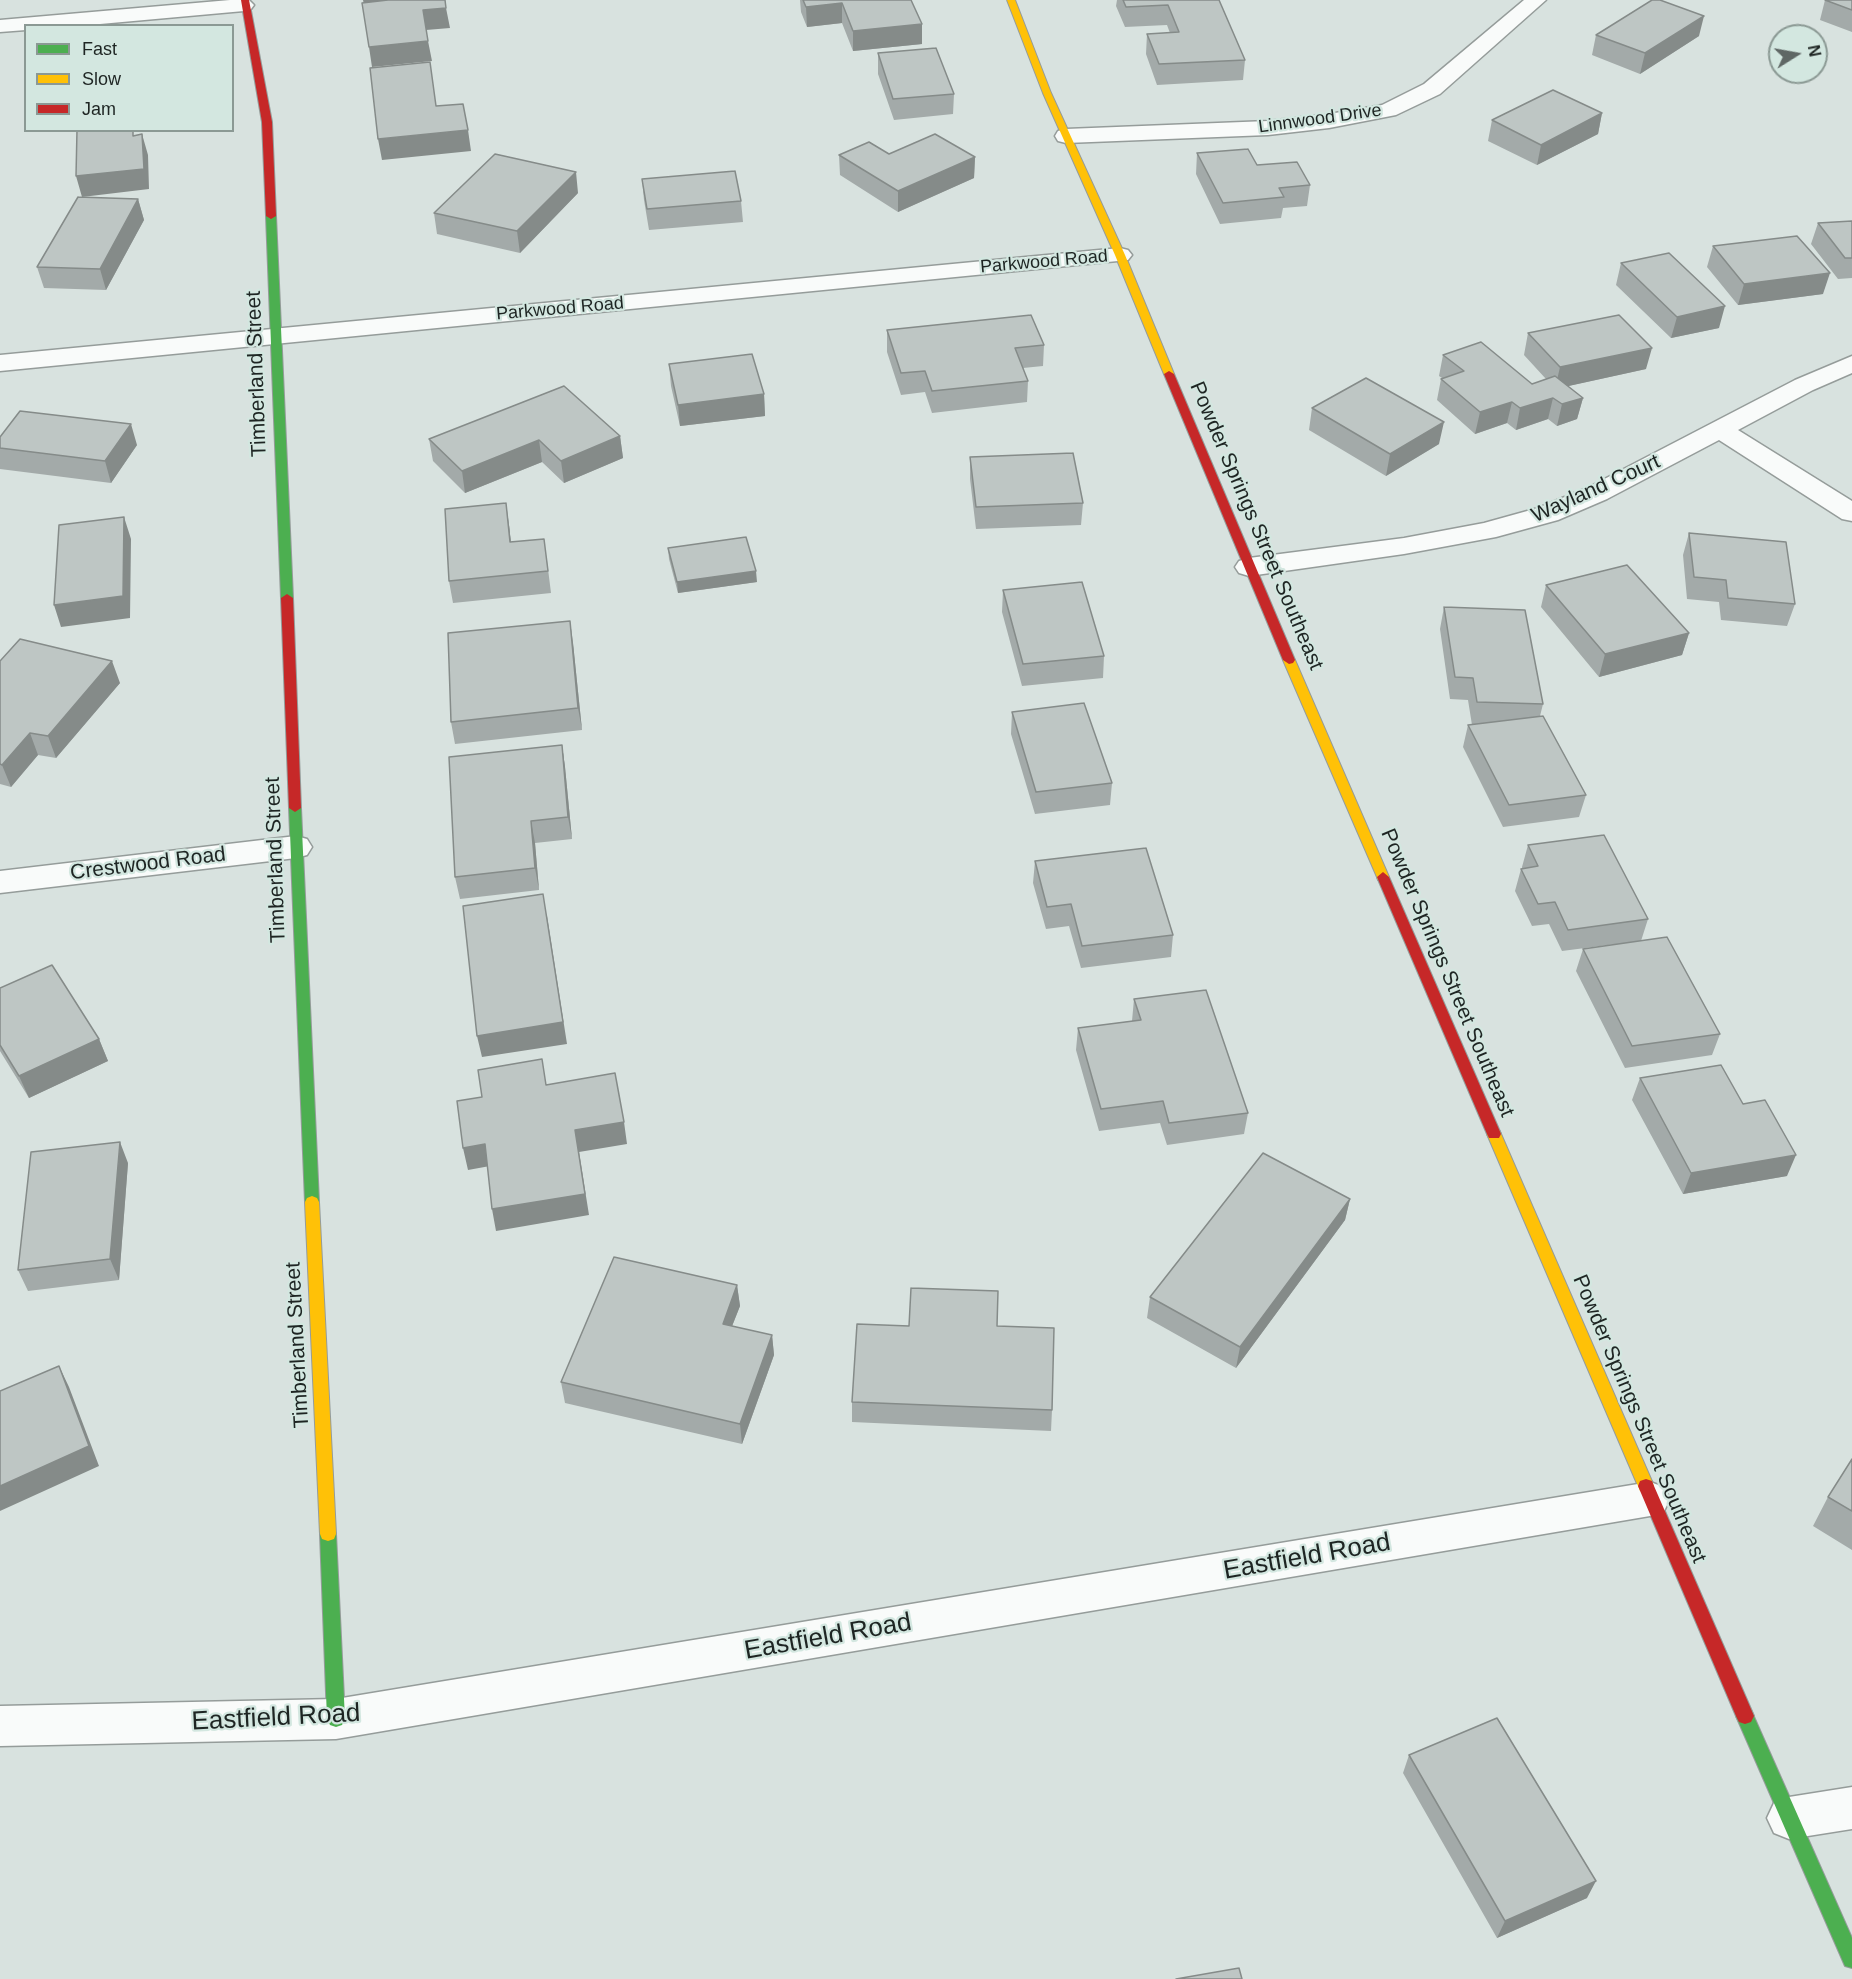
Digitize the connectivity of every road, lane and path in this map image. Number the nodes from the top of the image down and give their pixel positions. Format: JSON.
{"nodes":[{"id":1,"x":1011,"y":0,"type":"edge"},
{"id":2,"x":1536,"y":0,"type":"edge"},
{"id":3,"x":245,"y":3,"type":"edge"},
{"id":4,"x":0,"y":26,"type":"edge"},
{"id":5,"x":1066,"y":136,"type":"junction"},
{"id":6,"x":1120,"y":255,"type":"junction"},
{"id":7,"x":277,"y":336,"type":"junction"},
{"id":8,"x":0,"y":363,"type":"edge"},
{"id":9,"x":1852,"y":364,"type":"edge"},
{"id":10,"x":1721,"y":430,"type":"junction"},
{"id":11,"x":1852,"y":513,"type":"edge"},
{"id":12,"x":1248,"y":567,"type":"junction"},
{"id":13,"x":296,"y":847,"type":"junction"},
{"id":14,"x":0,"y":882,"type":"edge"},
{"id":15,"x":1650,"y":1499,"type":"junction"},
{"id":16,"x":336,"y":1719,"type":"junction"},
{"id":17,"x":0,"y":1726,"type":"edge"},
{"id":18,"x":1852,"y":1808,"type":"edge"},
{"id":19,"x":1789,"y":1818,"type":"junction"},
{"id":20,"x":1852,"y":1959,"type":"edge"}],
"edges":[{"from":1,"to":5,"type":"street","name":"Powder Springs Street Southeast"},
{"from":2,"to":5,"type":"street","name":"Linnwood Drive"},
{"from":3,"to":4,"type":"street"},
{"from":3,"to":7,"type":"street","name":"Timberland Street"},
{"from":5,"to":6,"type":"street","name":"Powder Springs Street Southeast"},
{"from":6,"to":7,"type":"street","name":"Parkwood Road"},
{"from":6,"to":12,"type":"street","name":"Powder Springs Street Southeast"},
{"from":7,"to":8,"type":"street","name":"Parkwood Road"},
{"from":7,"to":13,"type":"street","name":"Timberland Street"},
{"from":9,"to":10,"type":"street","name":"Wayland Court"},
{"from":10,"to":11,"type":"street"},
{"from":10,"to":12,"type":"street","name":"Wayland Court"},
{"from":12,"to":15,"type":"street","name":"Powder Springs Street Southeast"},
{"from":13,"to":14,"type":"street","name":"Crestwood Road"},
{"from":13,"to":16,"type":"street","name":"Timberland Street"},
{"from":15,"to":16,"type":"street","name":"Eastfield Road"},
{"from":15,"to":19,"type":"street","name":"Powder Springs Street Southeast"},
{"from":16,"to":17,"type":"street","name":"Eastfield Road"},
{"from":18,"to":19,"type":"street"},
{"from":19,"to":20,"type":"street","name":"Powder Springs Street Southeast"}]}
